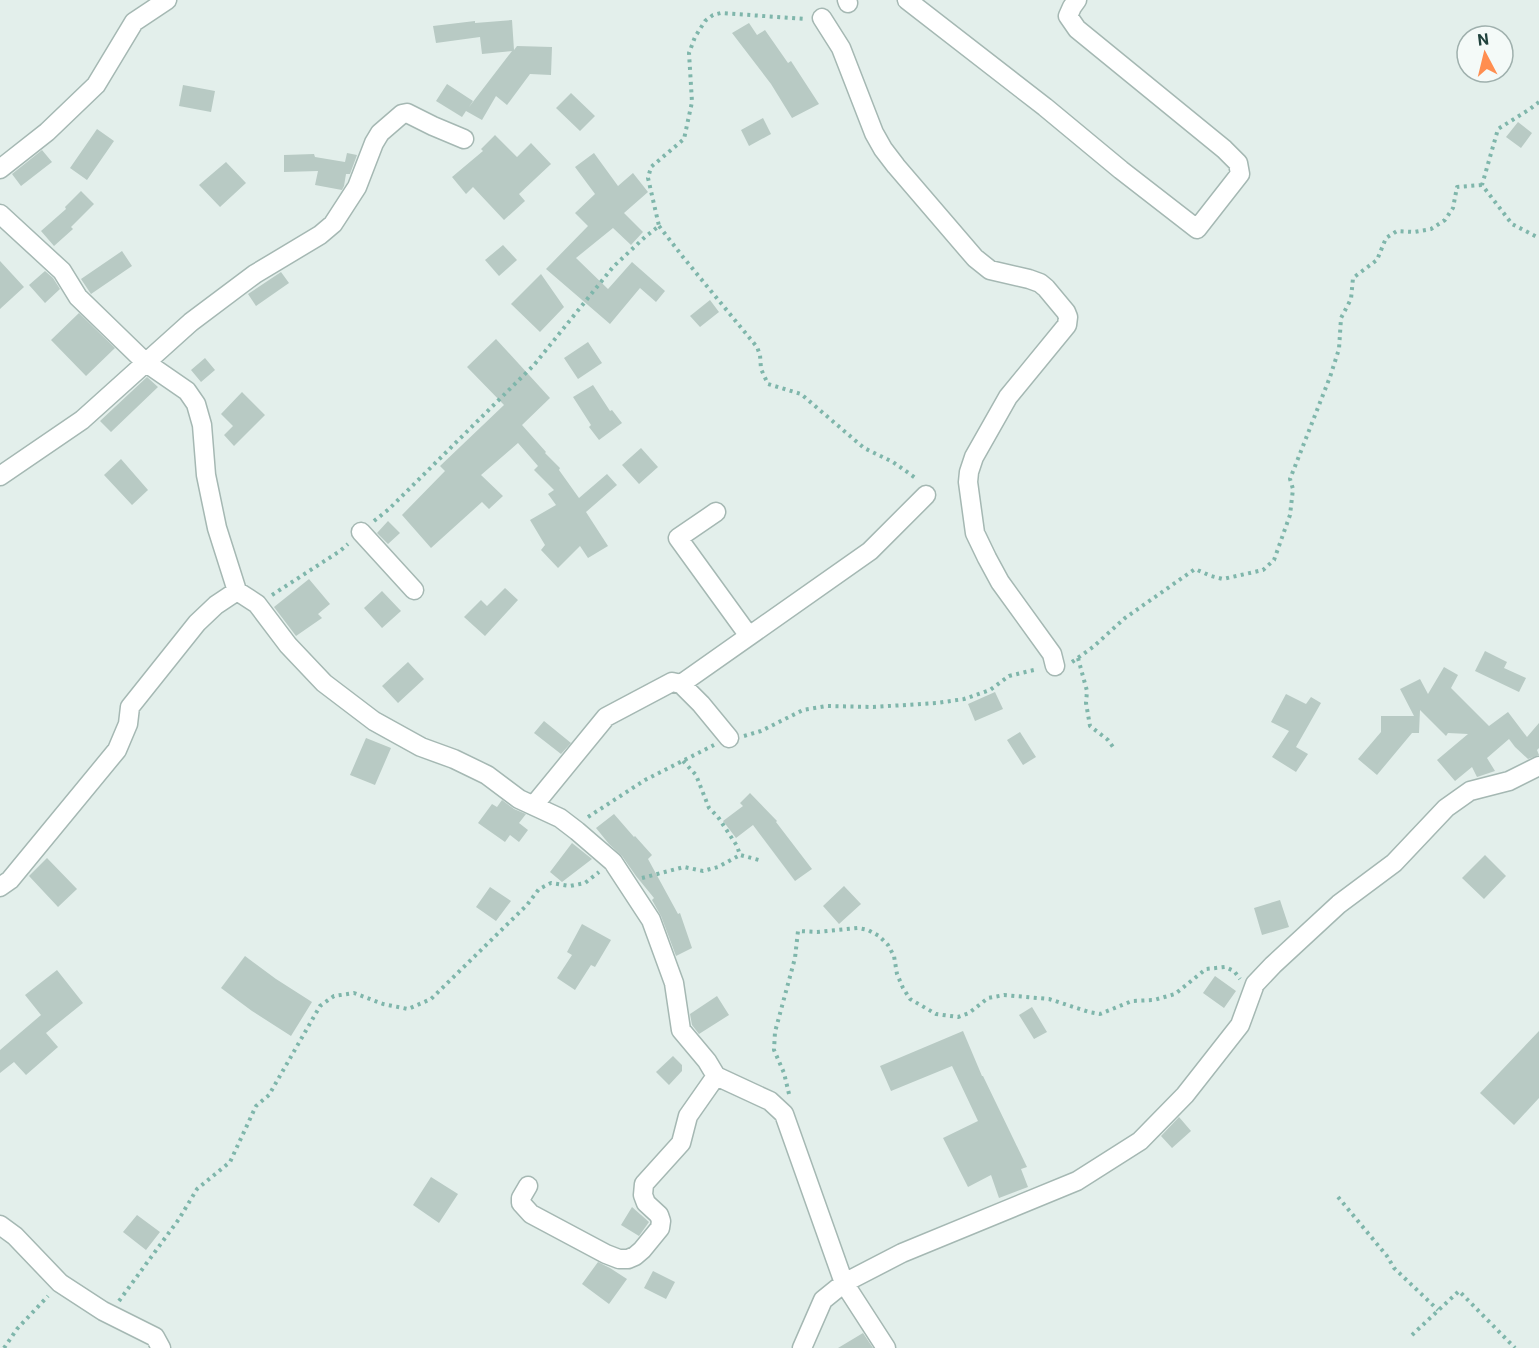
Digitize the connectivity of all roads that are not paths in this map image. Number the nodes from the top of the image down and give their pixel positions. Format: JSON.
{"nodes":[{"id":1,"x":167,"y":0,"type":"edge"},
{"id":2,"x":907,"y":0,"type":"edge"},
{"id":3,"x":1077,"y":0,"type":"edge"},
{"id":4,"x":822,"y":18,"type":"road end"},
{"id":5,"x":464,"y":139,"type":"dead end"},
{"id":6,"x":0,"y":169,"type":"edge"},
{"id":7,"x":0,"y":214,"type":"edge"},
{"id":8,"x":145,"y":362,"type":"junction"},
{"id":9,"x":0,"y":476,"type":"edge"},
{"id":10,"x":926,"y":495,"type":"road end"},
{"id":11,"x":716,"y":512,"type":"dead end"},
{"id":12,"x":361,"y":532,"type":"road end"},
{"id":13,"x":237,"y":591,"type":"junction"},
{"id":14,"x":414,"y":591,"type":"dead end"},
{"id":15,"x":749,"y":636,"type":"junction"},
{"id":16,"x":1055,"y":666,"type":"road end"},
{"id":17,"x":681,"y":684,"type":"junction"},
{"id":18,"x":729,"y":738,"type":"road end"},
{"id":19,"x":1539,"y":766,"type":"edge"},
{"id":20,"x":534,"y":805,"type":"junction"},
{"id":21,"x":0,"y":887,"type":"edge"},
{"id":22,"x":716,"y":1076,"type":"junction"},
{"id":23,"x":528,"y":1186,"type":"dead end"},
{"id":24,"x":0,"y":1225,"type":"edge"},
{"id":25,"x":844,"y":1283,"type":"junction"},
{"id":26,"x":161,"y":1348,"type":"edge"},
{"id":27,"x":802,"y":1348,"type":"edge"},
{"id":28,"x":886,"y":1348,"type":"edge"}],
"edges":[{"from":1,"to":6,"type":"street"},
{"from":2,"to":3,"type":"street"},
{"from":4,"to":16,"type":"street"},
{"from":5,"to":8,"type":"street"},
{"from":7,"to":8,"type":"street"},
{"from":8,"to":9,"type":"street"},
{"from":8,"to":13,"type":"street"},
{"from":10,"to":15,"type":"street"},
{"from":11,"to":15,"type":"street"},
{"from":12,"to":14,"type":"street"},
{"from":13,"to":20,"type":"street"},
{"from":13,"to":21,"type":"street"},
{"from":15,"to":17,"type":"street"},
{"from":17,"to":18,"type":"street"},
{"from":17,"to":20,"type":"street"},
{"from":19,"to":25,"type":"street"},
{"from":20,"to":22,"type":"street"},
{"from":22,"to":23,"type":"street"},
{"from":22,"to":25,"type":"street"},
{"from":24,"to":26,"type":"street"},
{"from":25,"to":27,"type":"street"},
{"from":25,"to":28,"type":"street"}]}
